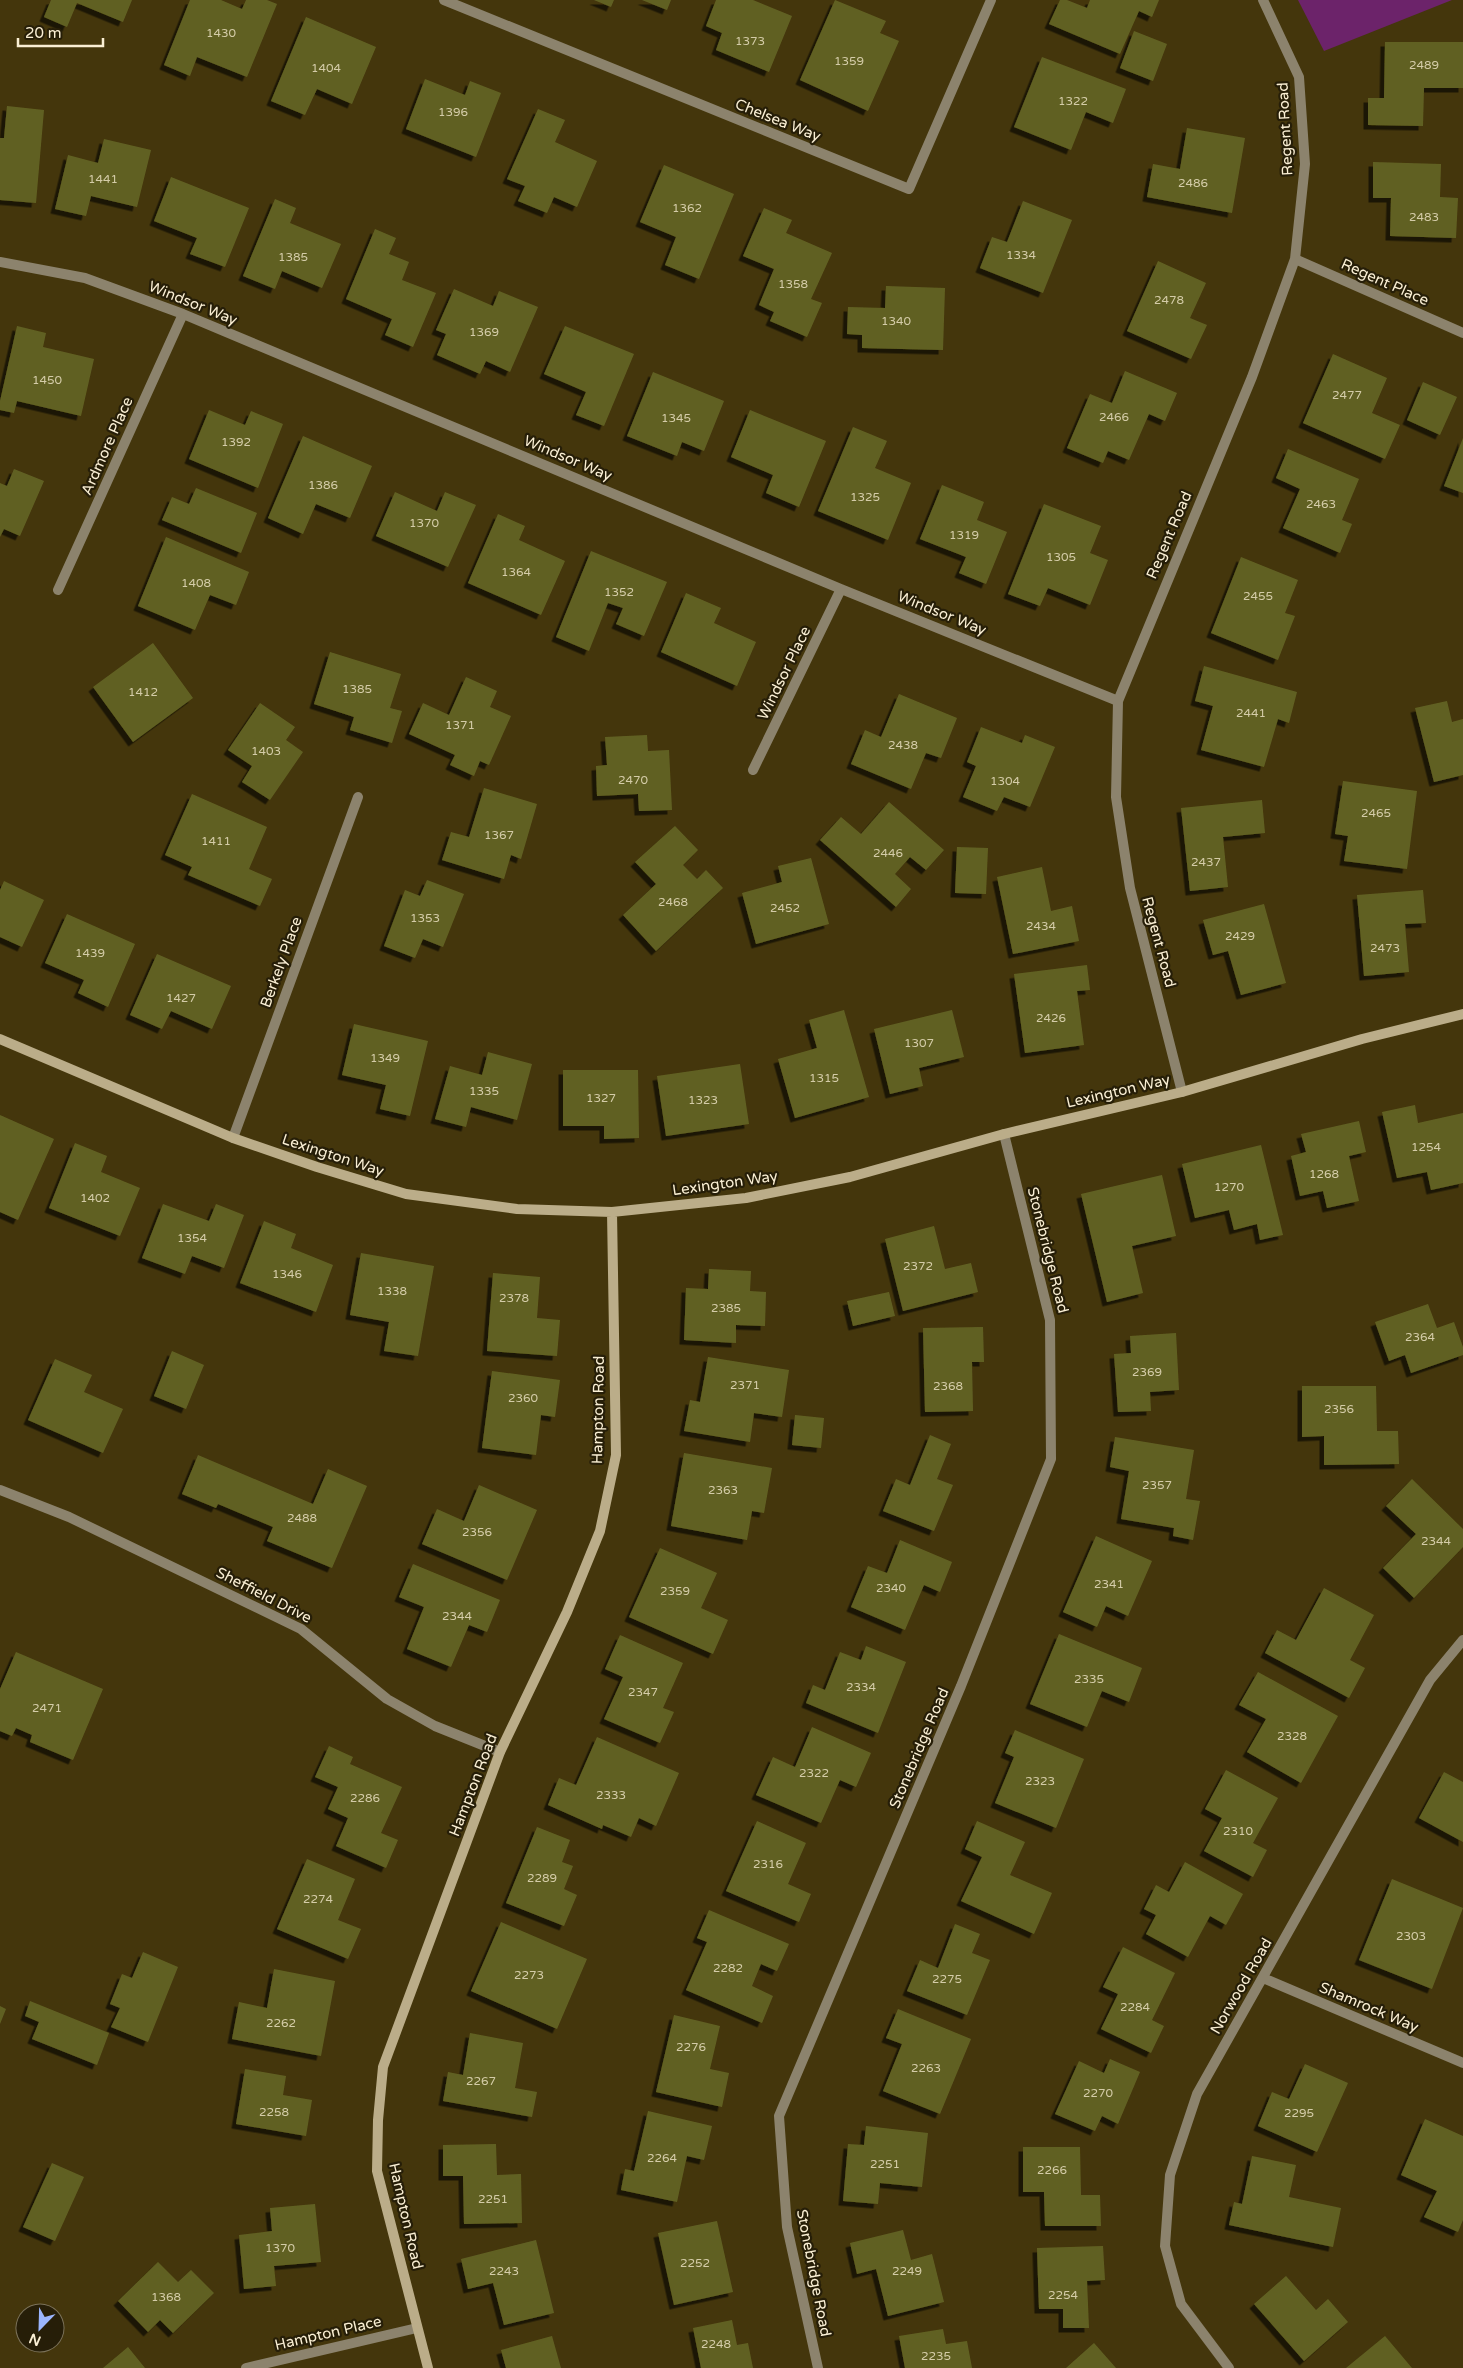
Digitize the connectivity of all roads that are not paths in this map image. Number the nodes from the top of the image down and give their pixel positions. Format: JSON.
{"nodes":[{"id":1,"x":444,"y":0,"type":"edge"},
{"id":2,"x":992,"y":0,"type":"edge"},
{"id":3,"x":1263,"y":0,"type":"edge"},
{"id":4,"x":1295,"y":259,"type":"junction"},
{"id":5,"x":0,"y":262,"type":"edge"},
{"id":6,"x":183,"y":314,"type":"junction"},
{"id":7,"x":1463,"y":333,"type":"edge"},
{"id":8,"x":842,"y":588,"type":"junction"},
{"id":9,"x":58,"y":590,"type":"dead end"},
{"id":10,"x":1118,"y":701,"type":"junction"},
{"id":11,"x":753,"y":770,"type":"dead end"},
{"id":12,"x":358,"y":797,"type":"dead end"},
{"id":13,"x":1463,"y":1014,"type":"edge"},
{"id":14,"x":0,"y":1039,"type":"edge"},
{"id":15,"x":1182,"y":1092,"type":"junction"},
{"id":16,"x":1004,"y":1134,"type":"junction"},
{"id":17,"x":233,"y":1138,"type":"junction"},
{"id":18,"x":612,"y":1212,"type":"junction"},
{"id":19,"x":0,"y":1490,"type":"edge"},
{"id":20,"x":1463,"y":1640,"type":"edge"},
{"id":21,"x":500,"y":1752,"type":"junction"},
{"id":22,"x":1263,"y":1978,"type":"junction"},
{"id":23,"x":1463,"y":2063,"type":"edge"},
{"id":24,"x":417,"y":2328,"type":"junction"},
{"id":25,"x":246,"y":2368,"type":"edge"},
{"id":26,"x":428,"y":2368,"type":"edge"},
{"id":27,"x":818,"y":2368,"type":"edge"},
{"id":28,"x":1229,"y":2368,"type":"edge"}],
"edges":[{"from":1,"to":2,"type":"street","name":"Chelsea Way"},
{"from":3,"to":4,"type":"street","name":"Regent Road"},
{"from":4,"to":7,"type":"street","name":"Regent Place"},
{"from":4,"to":10,"type":"street","name":"Regent Road"},
{"from":5,"to":6,"type":"street","name":"Windsor Way"},
{"from":6,"to":8,"type":"street","name":"Windsor Way"},
{"from":6,"to":9,"type":"street","name":"Ardmore Place"},
{"from":8,"to":10,"type":"street","name":"Windsor Way"},
{"from":8,"to":11,"type":"street","name":"Windsor Place"},
{"from":10,"to":15,"type":"street","name":"Regent Road"},
{"from":12,"to":17,"type":"street","name":"Berkely Place"},
{"from":13,"to":15,"type":"street","name":"Lexington Way"},
{"from":14,"to":17,"type":"street","name":"Lexington Way"},
{"from":15,"to":16,"type":"street","name":"Lexington Way"},
{"from":16,"to":18,"type":"street","name":"Lexington Way"},
{"from":16,"to":27,"type":"street","name":"Stonebridge Road"},
{"from":17,"to":18,"type":"street","name":"Lexington Way"},
{"from":18,"to":21,"type":"street","name":"Hampton Road"},
{"from":19,"to":21,"type":"street","name":"Sheffield Drive"},
{"from":20,"to":22,"type":"street","name":"Norwood Road"},
{"from":21,"to":24,"type":"street","name":"Hampton Road"},
{"from":22,"to":23,"type":"street","name":"Shamrock Way"},
{"from":22,"to":28,"type":"street","name":"Norwood Road"},
{"from":24,"to":25,"type":"street","name":"Hampton Place"},
{"from":24,"to":26,"type":"street","name":"Hampton Road"}]}
